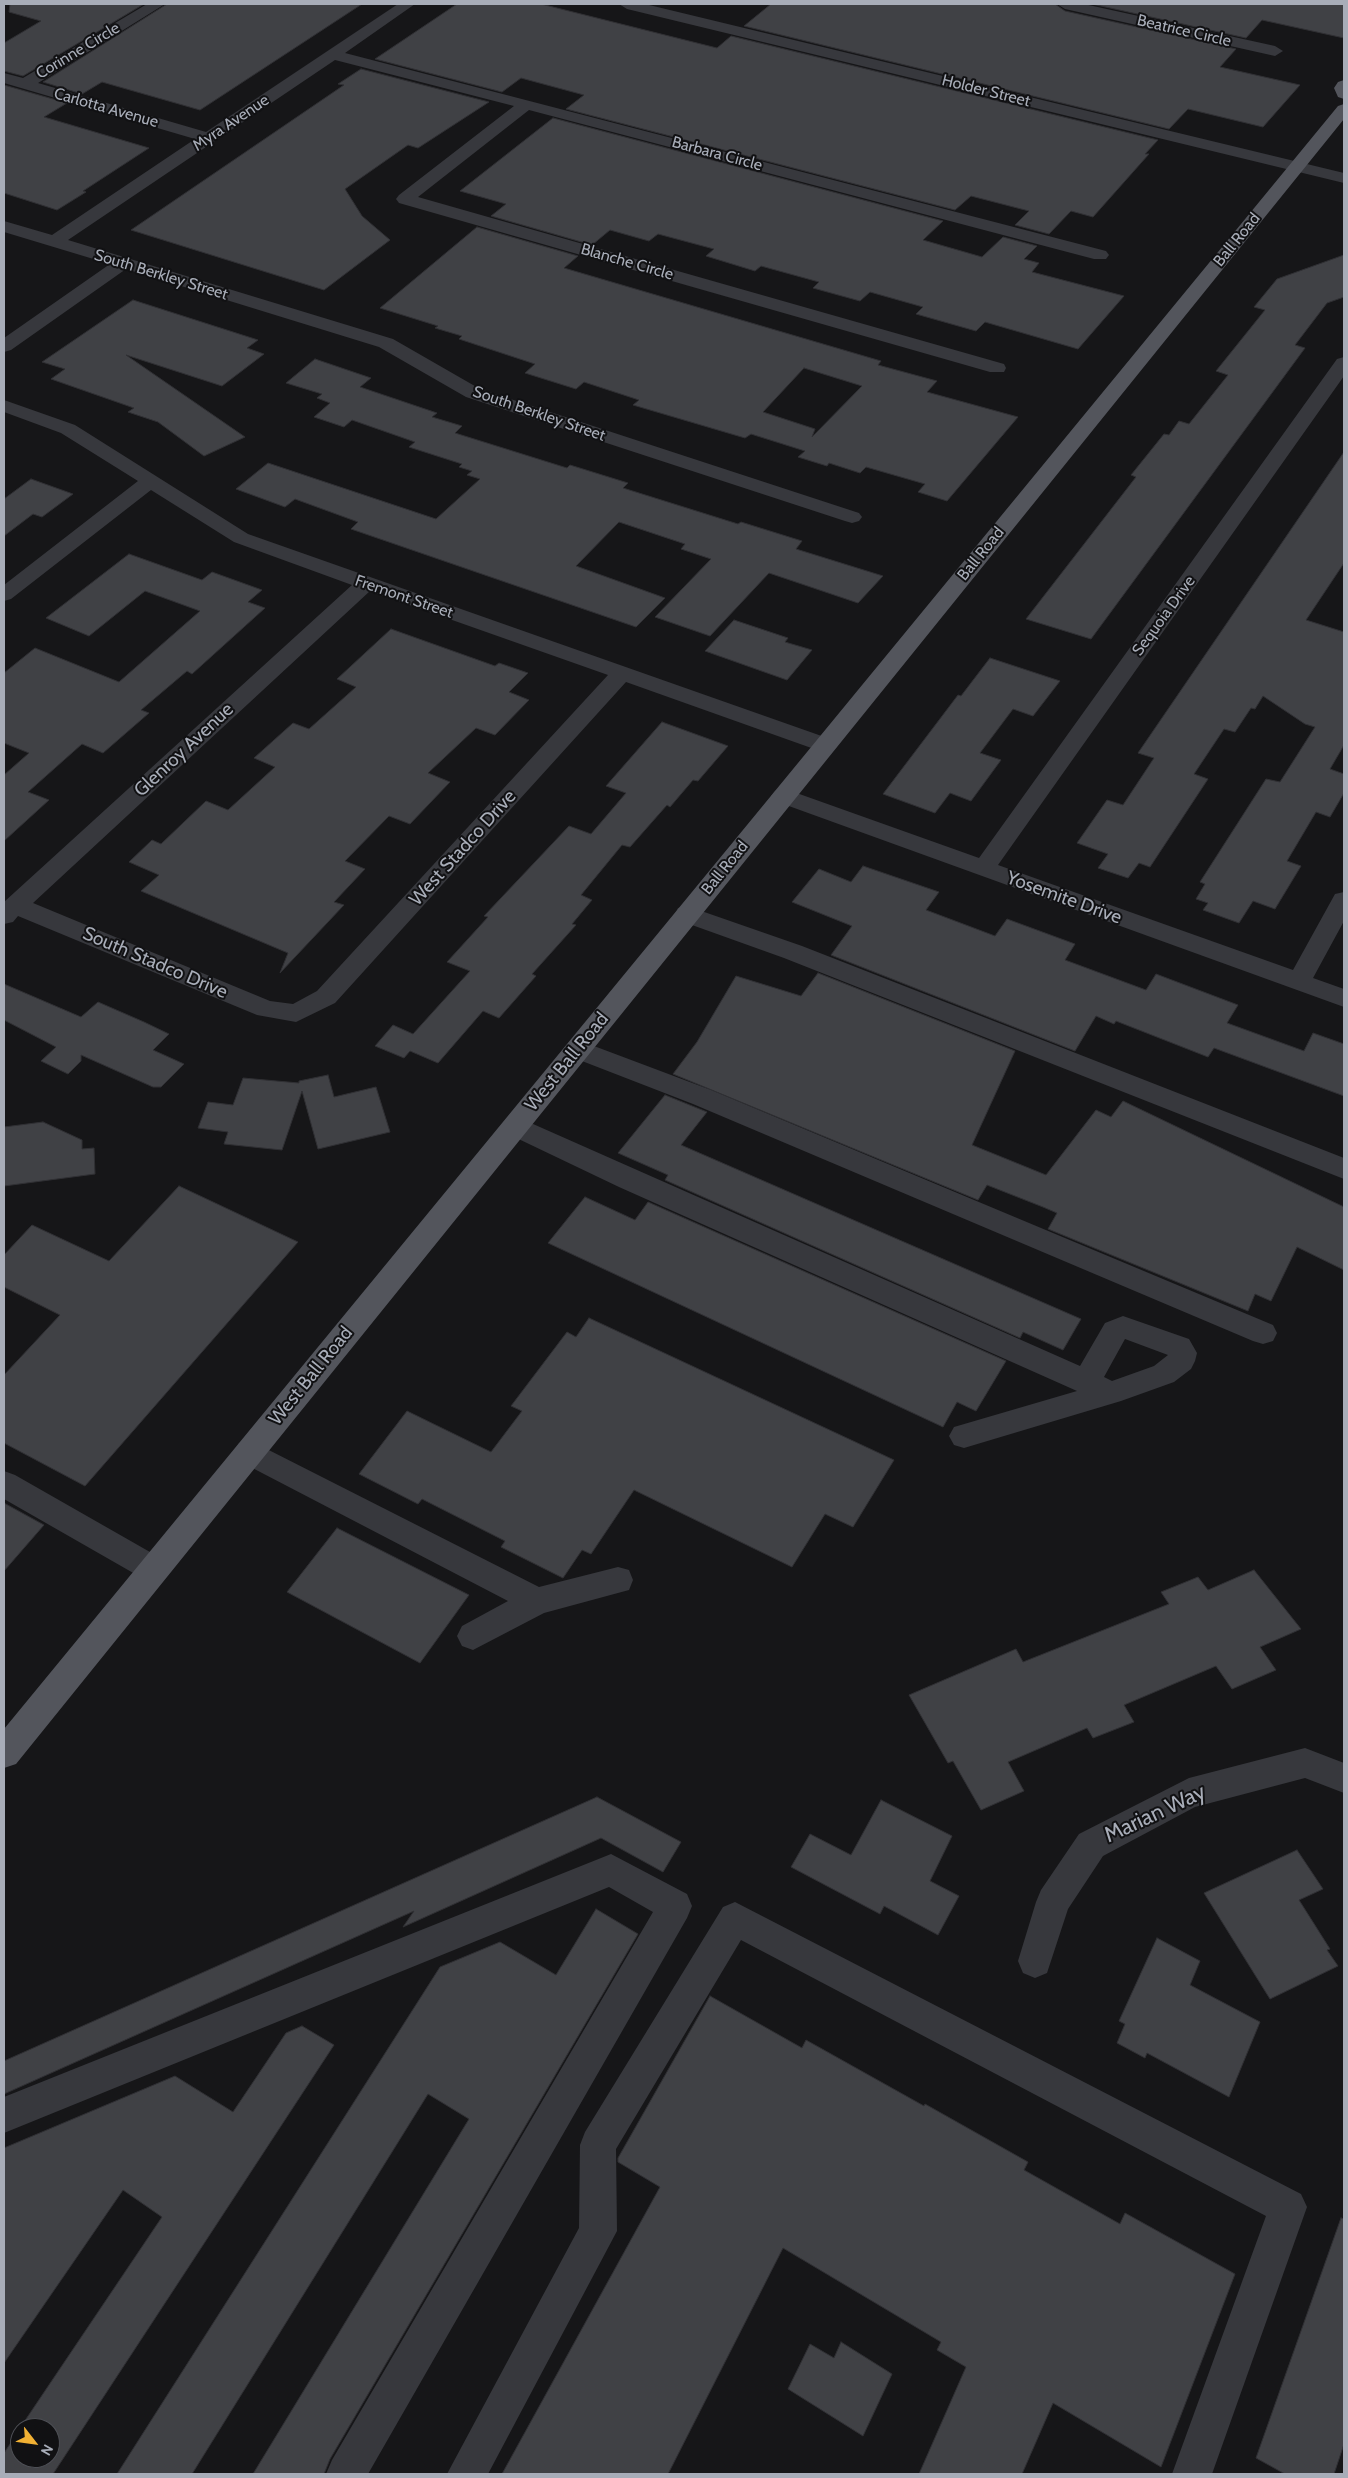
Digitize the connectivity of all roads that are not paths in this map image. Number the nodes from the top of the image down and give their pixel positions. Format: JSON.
{"nodes":[{"id":1,"x":157,"y":4,"type":"edge"},
{"id":2,"x":408,"y":4,"type":"edge"},
{"id":3,"x":627,"y":4,"type":"edge"},
{"id":4,"x":1065,"y":4,"type":"edge"},
{"id":5,"x":1275,"y":51,"type":"dead end"},
{"id":6,"x":334,"y":55,"type":"junction"},
{"id":7,"x":4,"y":78,"type":"edge"},
{"id":8,"x":25,"y":84,"type":"junction"},
{"id":9,"x":1344,"y":85,"type":"edge"},
{"id":10,"x":1344,"y":94,"type":"edge"},
{"id":11,"x":526,"y":104,"type":"junction"},
{"id":12,"x":1341,"y":117,"type":"edge"},
{"id":13,"x":209,"y":138,"type":"junction"},
{"id":14,"x":1297,"y":167,"type":"junction"},
{"id":15,"x":1344,"y":178,"type":"edge"},
{"id":16,"x":4,"y":226,"type":"edge"},
{"id":17,"x":54,"y":242,"type":"junction"},
{"id":18,"x":1100,"y":255,"type":"dead end"},
{"id":19,"x":122,"y":264,"type":"junction"},
{"id":20,"x":4,"y":346,"type":"edge"},
{"id":21,"x":1344,"y":364,"type":"edge"},
{"id":22,"x":997,"y":368,"type":"dead end"},
{"id":23,"x":4,"y":406,"type":"edge"},
{"id":24,"x":152,"y":480,"type":"junction"},
{"id":25,"x":852,"y":517,"type":"dead end"},
{"id":26,"x":365,"y":584,"type":"junction"},
{"id":27,"x":4,"y":595,"type":"edge"},
{"id":28,"x":622,"y":673,"type":"junction"},
{"id":29,"x":826,"y":745,"type":"junction"},
{"id":30,"x":783,"y":796,"type":"junction"},
{"id":31,"x":983,"y":869,"type":"junction"},
{"id":32,"x":1344,"y":900,"type":"edge"},
{"id":33,"x":10,"y":911,"type":"edge"},
{"id":34,"x":687,"y":914,"type":"junction"},
{"id":35,"x":1299,"y":981,"type":"junction"},
{"id":36,"x":1344,"y":998,"type":"edge"},
{"id":37,"x":618,"y":999,"type":"joint"},
{"id":38,"x":296,"y":1013,"type":"joint"},
{"id":39,"x":578,"y":1048,"type":"junction"},
{"id":40,"x":515,"y":1126,"type":"junction"},
{"id":41,"x":1344,"y":1169,"type":"edge"},
{"id":42,"x":1263,"y":1332,"type":"dead end"},
{"id":43,"x":964,"y":1436,"type":"dead end"},
{"id":44,"x":249,"y":1452,"type":"junction"},
{"id":45,"x":4,"y":1484,"type":"edge"},
{"id":46,"x":153,"y":1569,"type":"junction"},
{"id":47,"x":618,"y":1580,"type":"dead end"},
{"id":48,"x":538,"y":1601,"type":"junction"},
{"id":49,"x":473,"y":1636,"type":"dead end"},
{"id":50,"x":4,"y":1753,"type":"edge"},
{"id":51,"x":1344,"y":1778,"type":"edge"},
{"id":52,"x":1035,"y":1961,"type":"dead end"},
{"id":53,"x":4,"y":2115,"type":"edge"},
{"id":54,"x":346,"y":2474,"type":"edge"},
{"id":55,"x":467,"y":2474,"type":"edge"},
{"id":56,"x":1192,"y":2474,"type":"edge"}],
"edges":[{"from":1,"to":8,"type":"street","name":"Corinne Circle"},
{"from":2,"to":6,"type":"street","name":"Myra Avenue"},
{"from":3,"to":14,"type":"street","name":"Holder Street"},
{"from":4,"to":5,"type":"street","name":"Beatrice Circle"},
{"from":6,"to":11,"type":"street","name":"Barbara Circle"},
{"from":6,"to":13,"type":"street","name":"Myra Avenue"},
{"from":7,"to":8,"type":"street","name":"Carlotta Avenue"},
{"from":8,"to":13,"type":"street","name":"Carlotta Avenue"},
{"from":9,"to":10,"type":"main road"},
{"from":11,"to":18,"type":"street","name":"Barbara Circle"},
{"from":11,"to":22,"type":"street","name":"Blanche Circle"},
{"from":12,"to":14,"type":"main road","name":"Ball Road"},
{"from":13,"to":17,"type":"street","name":"Myra Avenue"},
{"from":14,"to":15,"type":"street","name":"Holder Street"},
{"from":14,"to":29,"type":"main road","name":"Ball Road"},
{"from":16,"to":17,"type":"street","name":"South Berkley Street"},
{"from":17,"to":19,"type":"street","name":"South Berkley Street"},
{"from":19,"to":20,"type":"street"},
{"from":19,"to":25,"type":"street","name":"South Berkley Street"},
{"from":21,"to":31,"type":"street","name":"Sequoia Drive"},
{"from":23,"to":24,"type":"street","name":"Fremont Street"},
{"from":24,"to":26,"type":"street","name":"Fremont Street"},
{"from":24,"to":27,"type":"street"},
{"from":26,"to":28,"type":"street","name":"Fremont Street"},
{"from":26,"to":33,"type":"street","name":"Glenroy Avenue"},
{"from":28,"to":29,"type":"street","name":"Fremont Street"},
{"from":28,"to":38,"type":"street","name":"West Stadco Drive"},
{"from":29,"to":30,"type":"main road","name":"Ball Road"},
{"from":30,"to":31,"type":"street","name":"Yosemite Drive"},
{"from":30,"to":34,"type":"main road","name":"Ball Road"},
{"from":31,"to":35,"type":"street","name":"Yosemite Drive"},
{"from":32,"to":35,"type":"street"},
{"from":33,"to":38,"type":"street","name":"South Stadco Drive"},
{"from":34,"to":37,"type":"main road","name":"Ball Road"},
{"from":34,"to":41,"type":"street"},
{"from":35,"to":36,"type":"street","name":"Yosemite Drive"},
{"from":37,"to":39,"type":"main road","name":"West Ball Road"},
{"from":39,"to":40,"type":"main road","name":"West Ball Road"},
{"from":39,"to":42,"type":"street"},
{"from":40,"to":43,"type":"street"},
{"from":40,"to":44,"type":"main road","name":"West Ball Road"},
{"from":44,"to":46,"type":"main road","name":"West Ball Road"},
{"from":44,"to":48,"type":"street"},
{"from":45,"to":46,"type":"street"},
{"from":46,"to":50,"type":"main road","name":"West Ball Road"},
{"from":47,"to":48,"type":"street"},
{"from":48,"to":49,"type":"street"},
{"from":51,"to":52,"type":"street","name":"Marian Way"},
{"from":53,"to":54,"type":"street"},
{"from":55,"to":56,"type":"street"}]}
